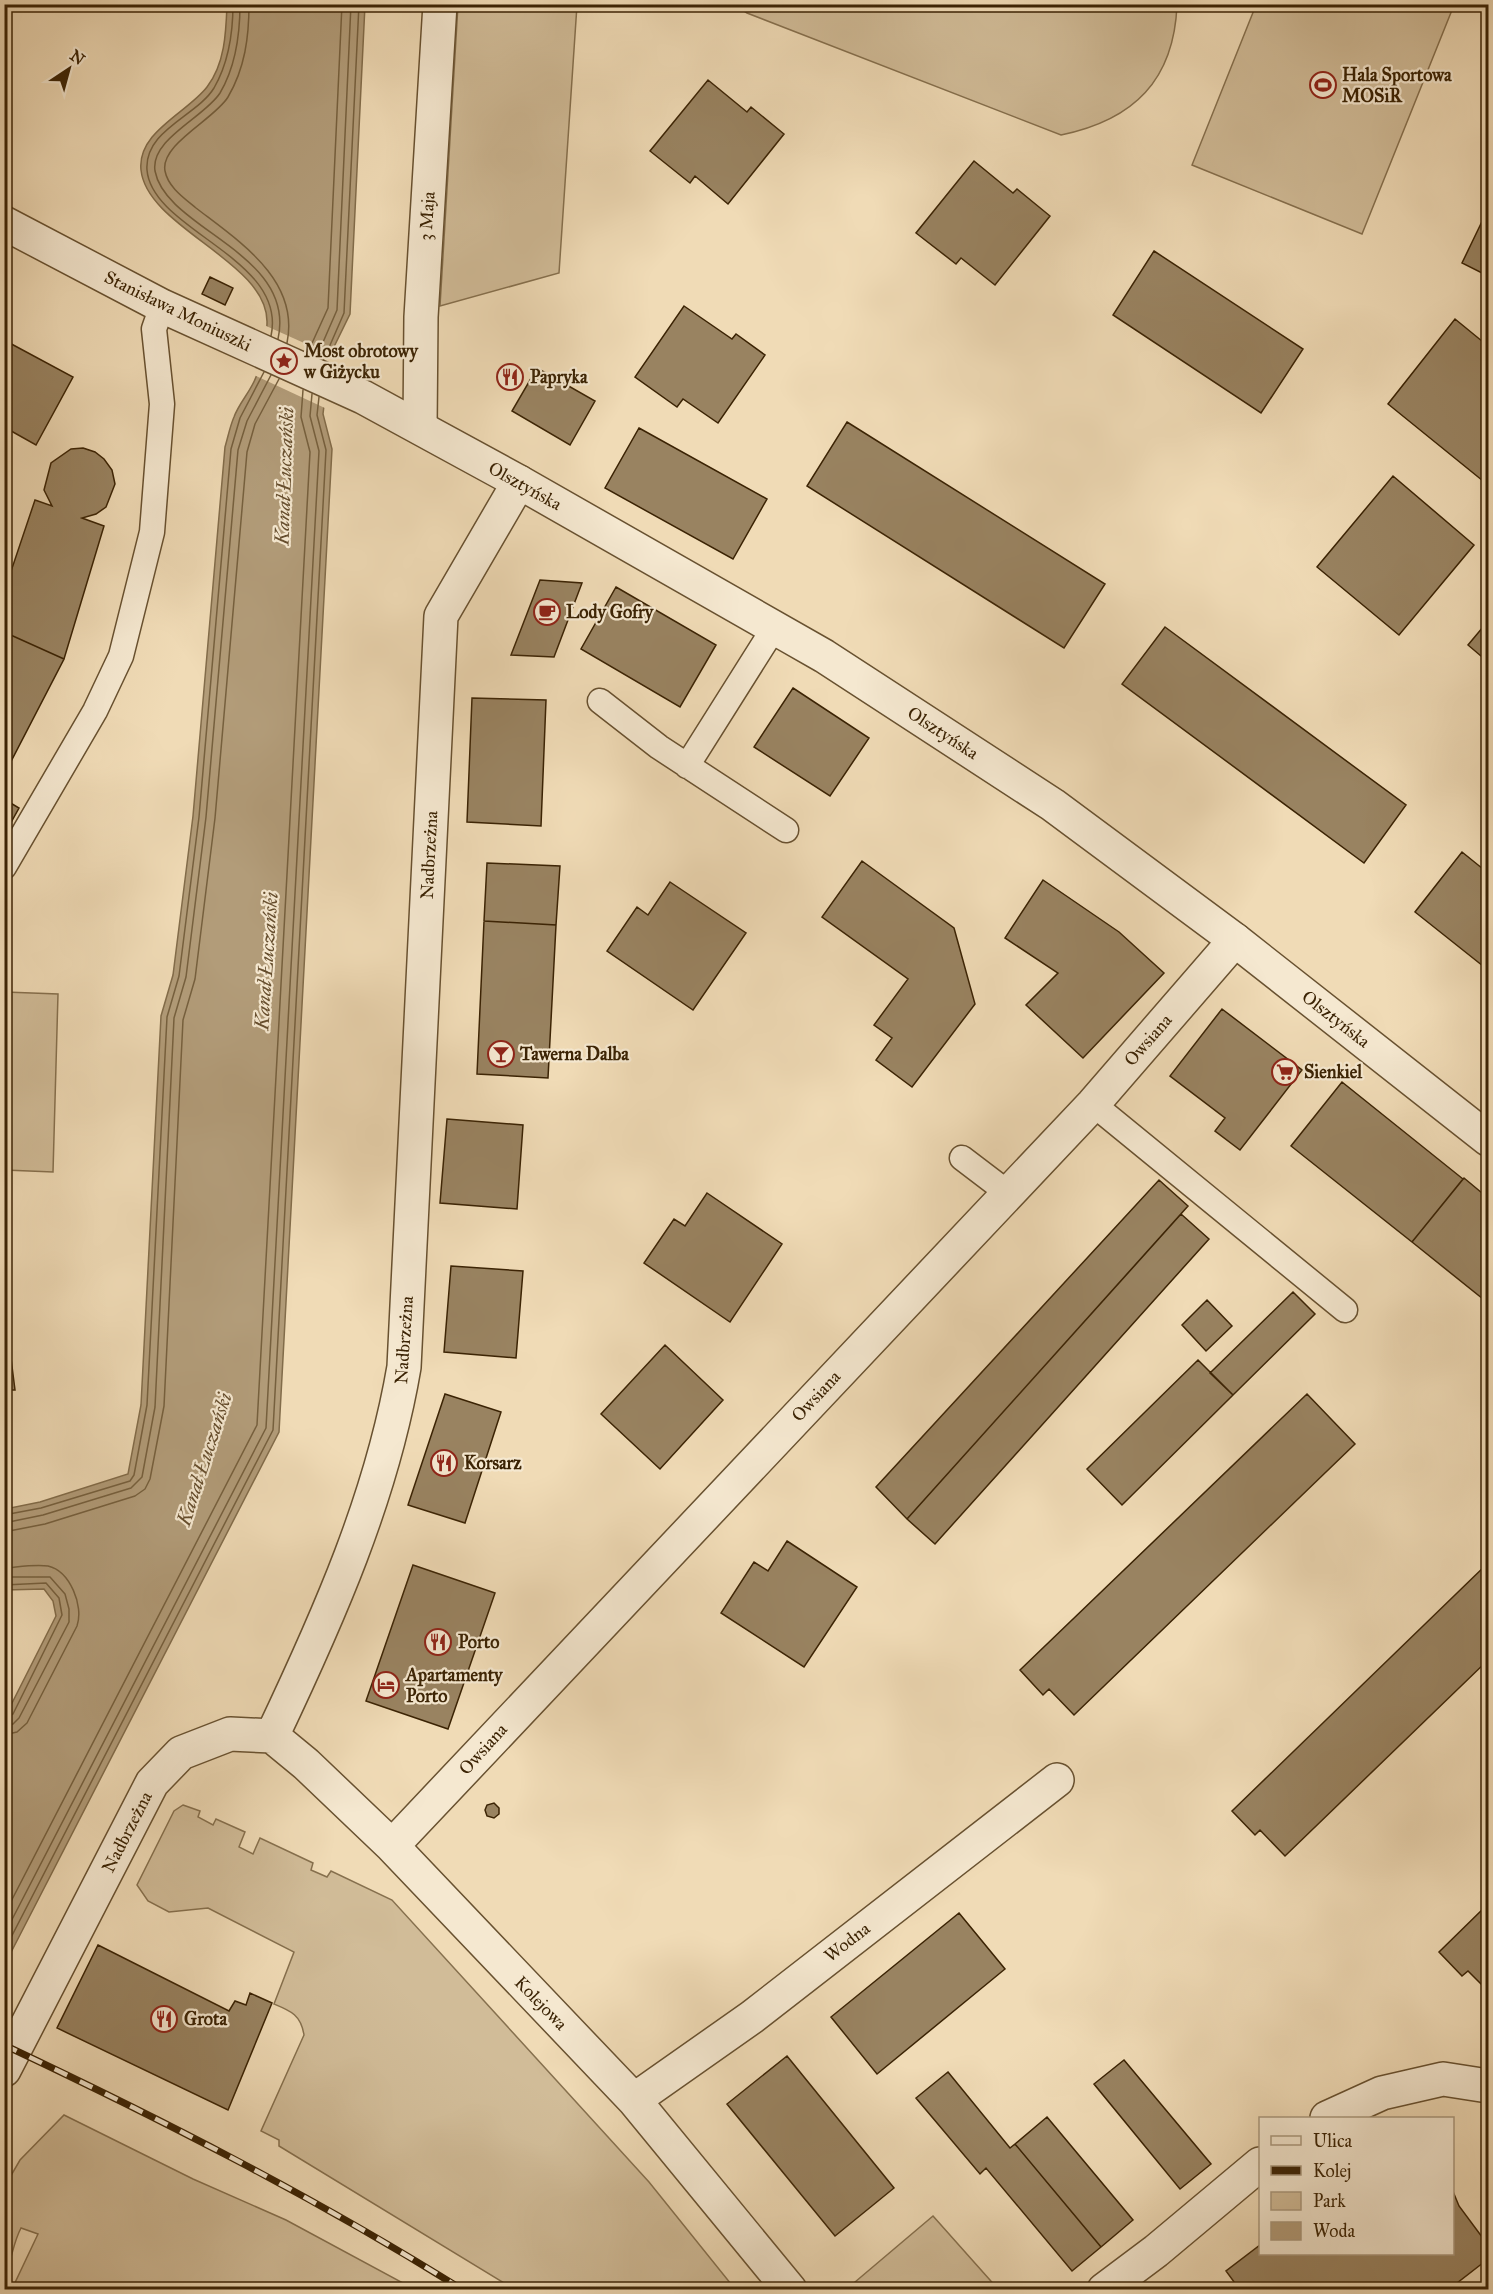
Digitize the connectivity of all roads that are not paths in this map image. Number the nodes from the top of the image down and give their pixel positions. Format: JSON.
{"nodes":[{"id":1,"x":440,"y":4,"type":"edge"},
{"id":2,"x":4,"y":223,"type":"edge"},
{"id":3,"x":162,"y":306,"type":"junction"},
{"id":4,"x":354,"y":393,"type":"joint"},
{"id":5,"x":420,"y":427,"type":"junction"},
{"id":6,"x":519,"y":482,"type":"junction"},
{"id":7,"x":774,"y":628,"type":"junction"},
{"id":8,"x":600,"y":701,"type":"dead end"},
{"id":9,"x":687,"y":766,"type":"junction"},
{"id":10,"x":786,"y":830,"type":"dead end"},
{"id":11,"x":4,"y":867,"type":"edge"},
{"id":12,"x":1235,"y":940,"type":"junction"},
{"id":13,"x":1093,"y":1104,"type":"junction"},
{"id":14,"x":1488,"y":1139,"type":"edge"},
{"id":15,"x":963,"y":1158,"type":"dead end"},
{"id":16,"x":1008,"y":1193,"type":"junction"},
{"id":17,"x":1345,"y":1310,"type":"dead end"},
{"id":18,"x":272,"y":1736,"type":"junction"},
{"id":19,"x":1057,"y":1779,"type":"dead end"},
{"id":20,"x":392,"y":1846,"type":"junction"},
{"id":21,"x":4,"y":2070,"type":"edge"},
{"id":22,"x":1488,"y":2086,"type":"edge"},
{"id":23,"x":634,"y":2100,"type":"junction"},
{"id":24,"x":1329,"y":2117,"type":"edge"},
{"id":25,"x":1259,"y":2165,"type":"edge"},
{"id":26,"x":790,"y":2289,"type":"edge"},
{"id":27,"x":1104,"y":2289,"type":"edge"}],
"edges":[{"from":1,"to":5,"type":"street","name":"3 Maja"},
{"from":2,"to":3,"type":"street","name":"Stanisława Moniuszki"},
{"from":3,"to":4,"type":"street","name":"Stanisława Moniuszki"},
{"from":3,"to":11,"type":"lane"},
{"from":4,"to":5,"type":"street","name":"Olsztyńska"},
{"from":5,"to":6,"type":"street","name":"Olsztyńska"},
{"from":6,"to":7,"type":"street","name":"Olsztyńska"},
{"from":6,"to":18,"type":"street","name":"Nadbrzeżna"},
{"from":7,"to":9,"type":"lane"},
{"from":7,"to":12,"type":"street","name":"Olsztyńska"},
{"from":8,"to":9,"type":"lane"},
{"from":9,"to":10,"type":"lane"},
{"from":12,"to":13,"type":"street","name":"Owsiana"},
{"from":12,"to":14,"type":"street","name":"Olsztyńska"},
{"from":13,"to":16,"type":"street","name":"Owsiana"},
{"from":13,"to":17,"type":"lane"},
{"from":15,"to":16,"type":"lane"},
{"from":16,"to":20,"type":"street","name":"Owsiana"},
{"from":18,"to":20,"type":"street","name":"Kolejowa"},
{"from":18,"to":21,"type":"street","name":"Nadbrzeżna"},
{"from":19,"to":23,"type":"street","name":"Wodna"},
{"from":20,"to":23,"type":"street","name":"Kolejowa"},
{"from":22,"to":24,"type":"street"},
{"from":23,"to":26,"type":"street","name":"Kolejowa"},
{"from":25,"to":27,"type":"street"}]}
